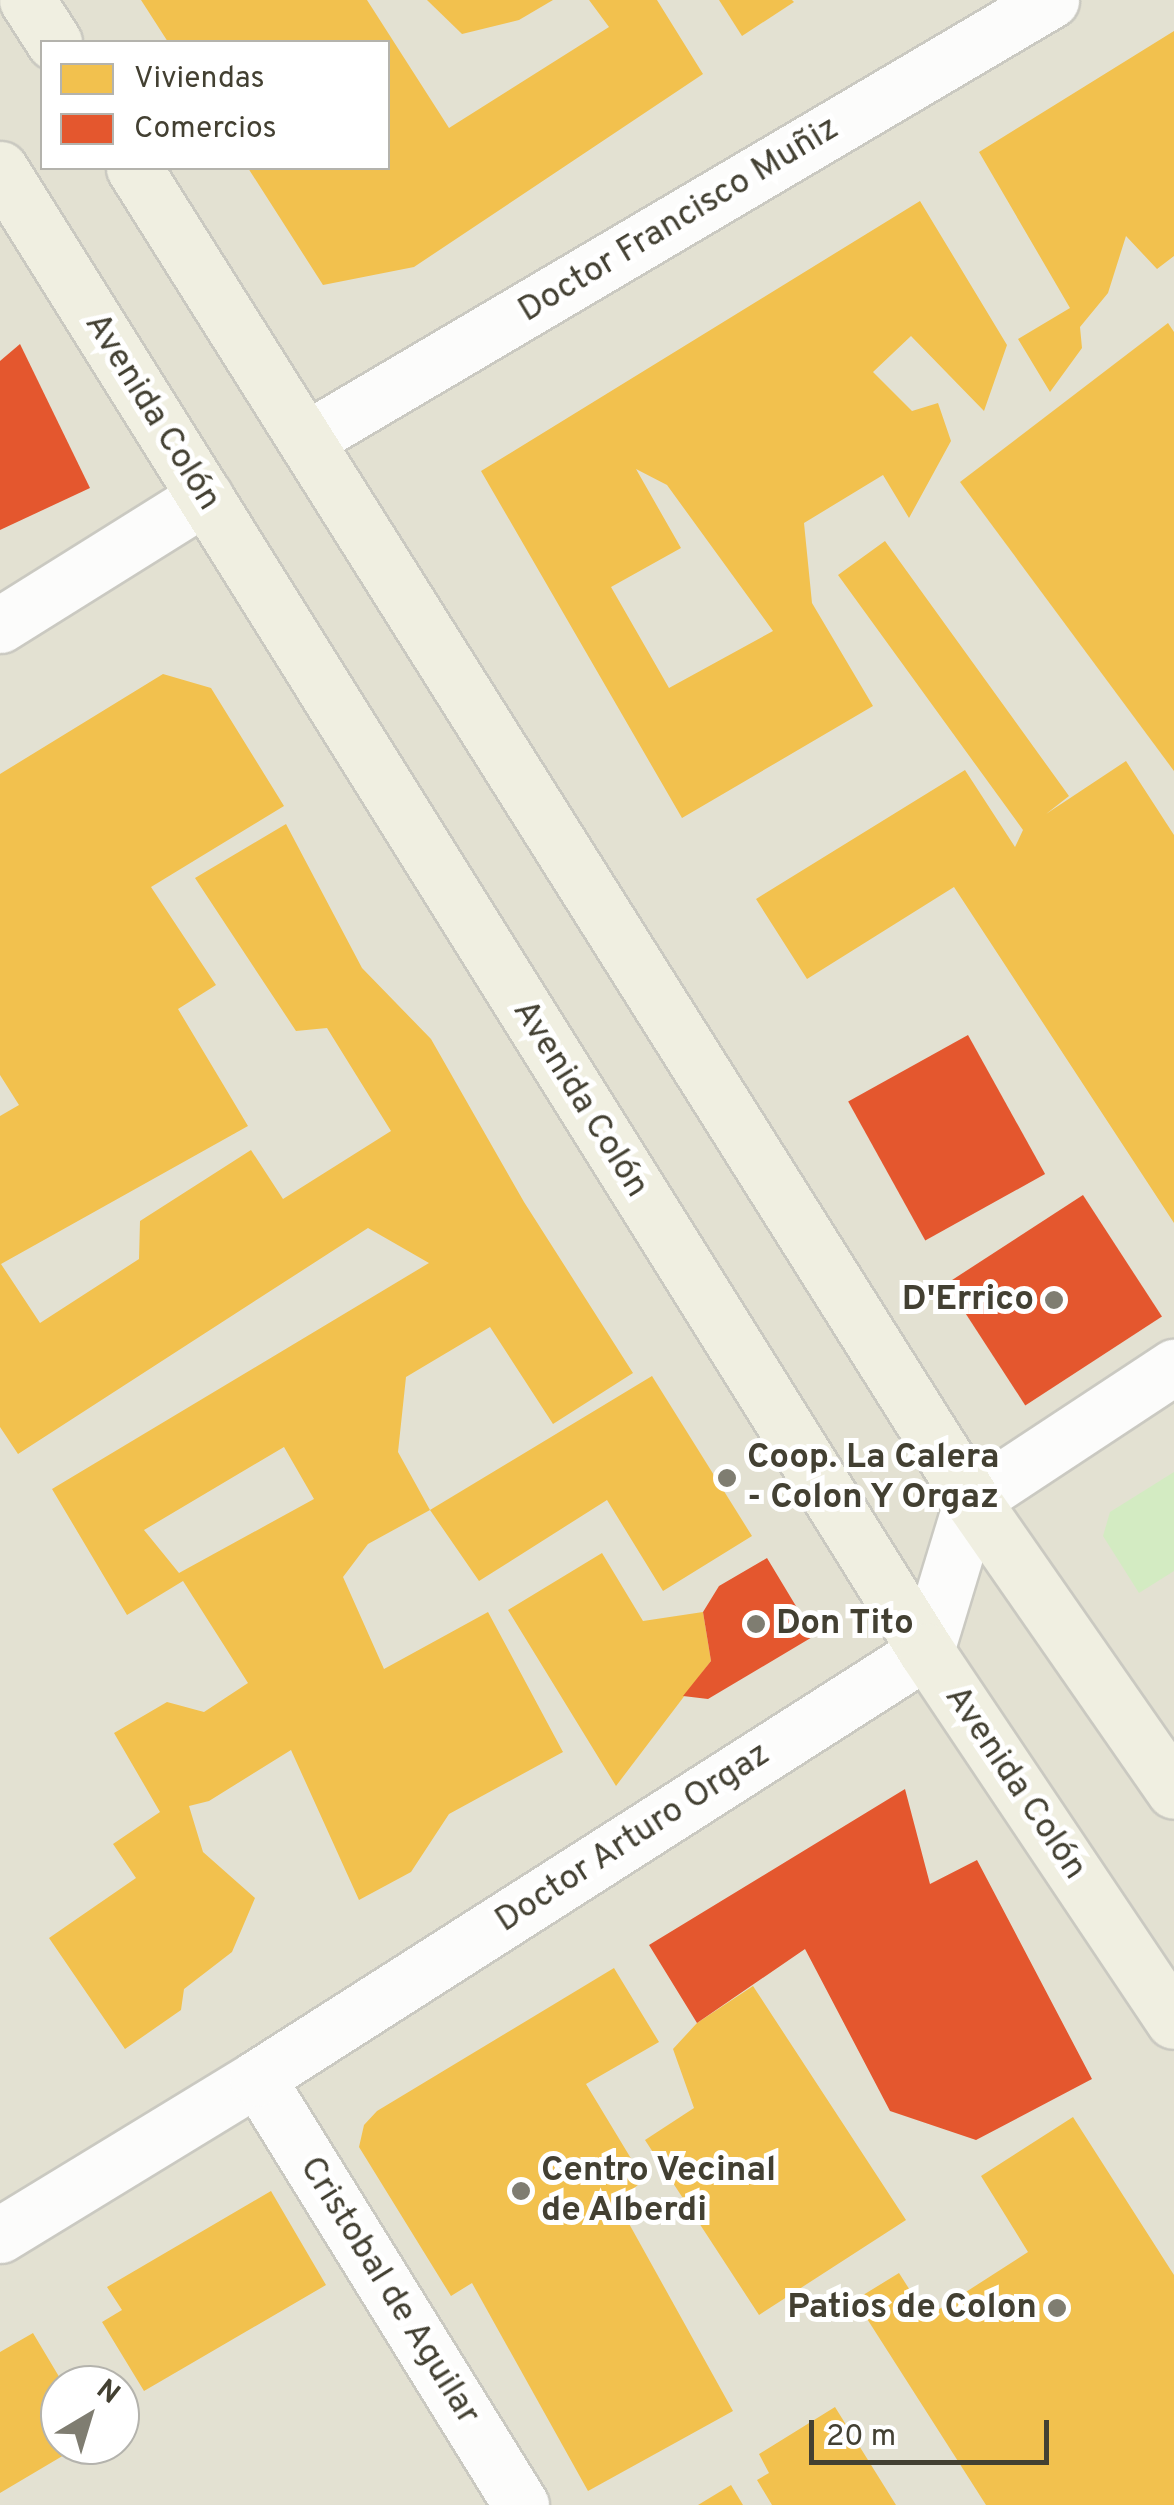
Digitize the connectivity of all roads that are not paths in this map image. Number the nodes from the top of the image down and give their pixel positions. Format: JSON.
{"nodes":[{"id":1,"x":28,"y":0,"type":"edge"},
{"id":2,"x":1051,"y":0,"type":"edge"},
{"id":3,"x":53,"y":40,"type":"edge"},
{"id":4,"x":0,"y":169,"type":"edge"},
{"id":5,"x":135,"y":170,"type":"edge"},
{"id":6,"x":307,"y":439,"type":"junction"},
{"id":7,"x":204,"y":497,"type":"junction"},
{"id":8,"x":0,"y":625,"type":"edge"},
{"id":9,"x":1174,"y":1368,"type":"edge"},
{"id":10,"x":972,"y":1500,"type":"junction"},
{"id":11,"x":926,"y":1651,"type":"junction"},
{"id":12,"x":1174,"y":1791,"type":"edge"},
{"id":13,"x":1174,"y":2020,"type":"edge"},
{"id":14,"x":257,"y":2078,"type":"junction"},
{"id":15,"x":0,"y":2236,"type":"edge"},
{"id":16,"x":520,"y":2505,"type":"edge"}],
"edges":[{"from":1,"to":3,"type":"main road"},
{"from":2,"to":6,"type":"street","name":"Doctor Francisco Muñiz"},
{"from":4,"to":7,"type":"main road","name":"Avenida Colón"},
{"from":5,"to":6,"type":"main road"},
{"from":6,"to":10,"type":"main road"},
{"from":7,"to":8,"type":"street"},
{"from":7,"to":11,"type":"main road","name":"Avenida Colón"},
{"from":9,"to":10,"type":"street"},
{"from":10,"to":11,"type":"street"},
{"from":10,"to":12,"type":"main road"},
{"from":11,"to":13,"type":"main road","name":"Avenida Colón"},
{"from":11,"to":14,"type":"street","name":"Doctor Arturo Orgaz"},
{"from":14,"to":15,"type":"street","name":"Doctor Arturo Orgaz"},
{"from":14,"to":16,"type":"street","name":"Cristobal de Aguilar"}]}
